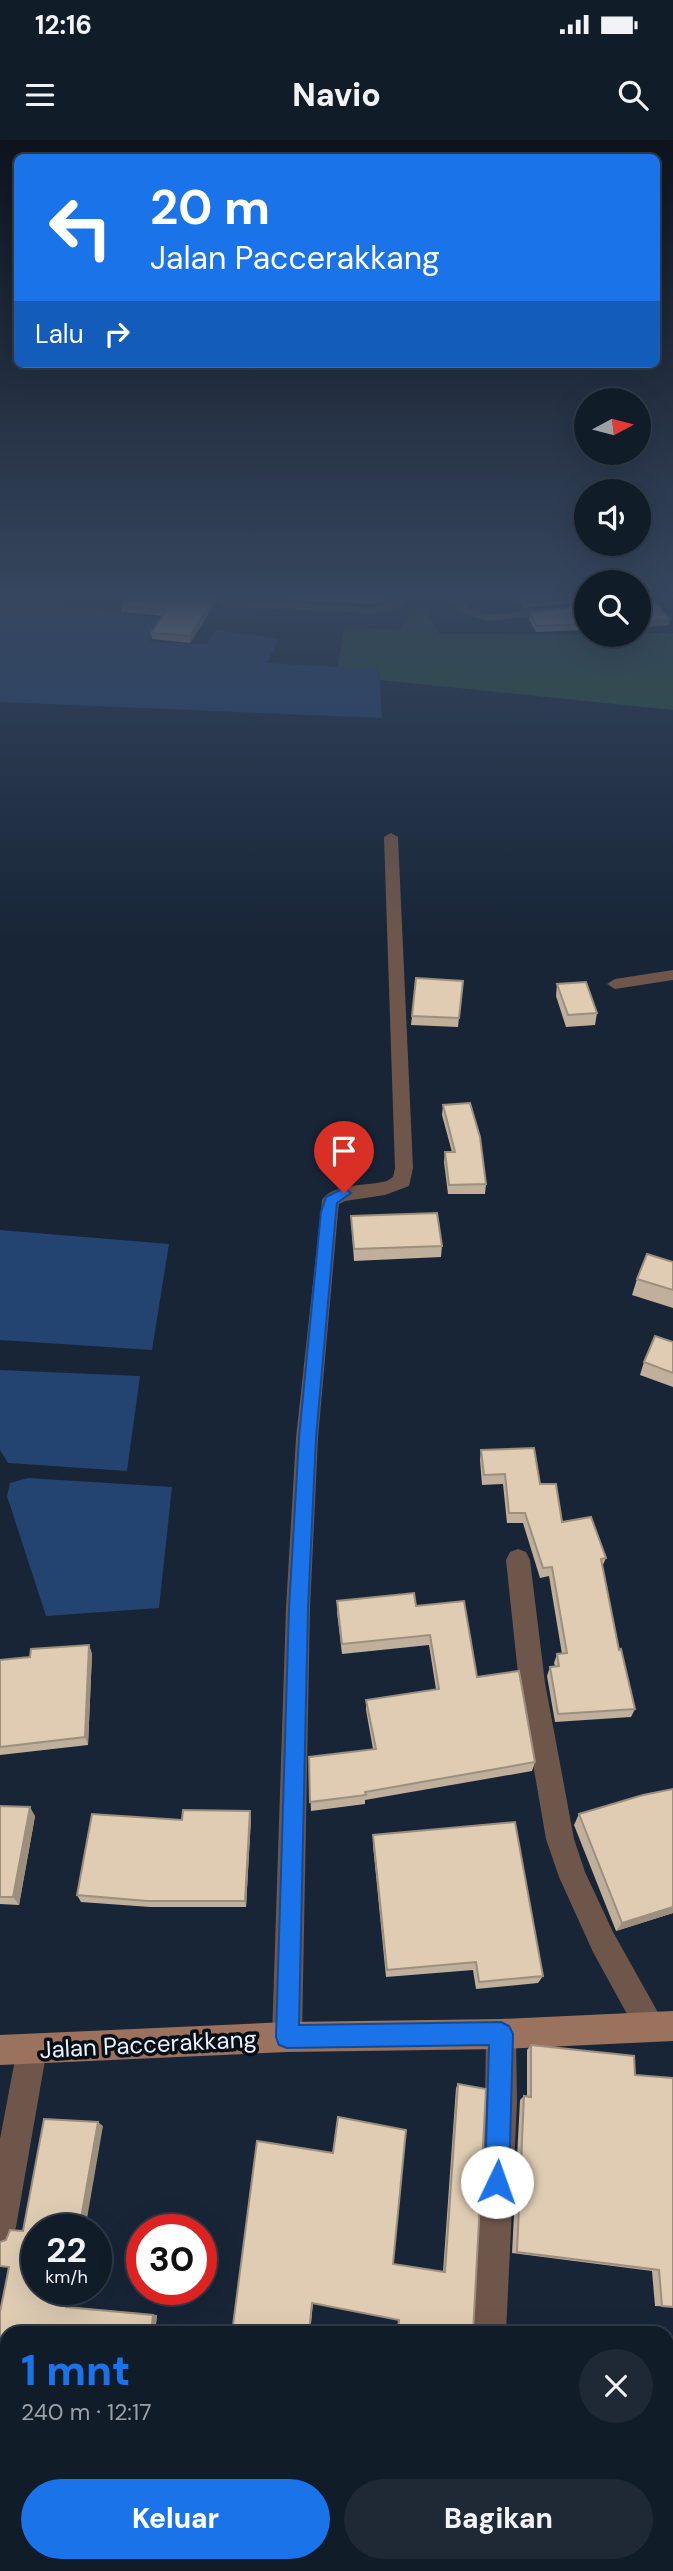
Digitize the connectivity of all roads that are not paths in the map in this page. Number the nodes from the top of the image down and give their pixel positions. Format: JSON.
{"nodes":[{"id":1,"x":391,"y":837,"type":"dead end"},
{"id":2,"x":673,"y":975,"type":"edge"},
{"id":3,"x":615,"y":984,"type":"dead end"},
{"id":4,"x":518,"y":1560,"type":"dead end"},
{"id":5,"x":661,"y":2025,"type":"edge"},
{"id":6,"x":501,"y":2034,"type":"junction"},
{"id":7,"x":287,"y":2037,"type":"junction"},
{"id":8,"x":32,"y":2049,"type":"junction"},
{"id":9,"x":0,"y":2050,"type":"edge"},
{"id":10,"x":0,"y":2227,"type":"edge"},
{"id":11,"x":489,"y":2326,"type":"edge"}],
"edges":[{"from":1,"to":7,"type":"street"},
{"from":2,"to":3,"type":"street"},
{"from":4,"to":5,"type":"street"},
{"from":5,"to":6,"type":"main road","name":"Jalan Paccerakkang"},
{"from":6,"to":7,"type":"main road","name":"Jalan Paccerakkang"},
{"from":6,"to":11,"type":"street"},
{"from":7,"to":8,"type":"main road","name":"Jalan Paccerakkang"},
{"from":8,"to":9,"type":"main road","name":"Jalan Paccerakkang"},
{"from":8,"to":10,"type":"street"}]}
